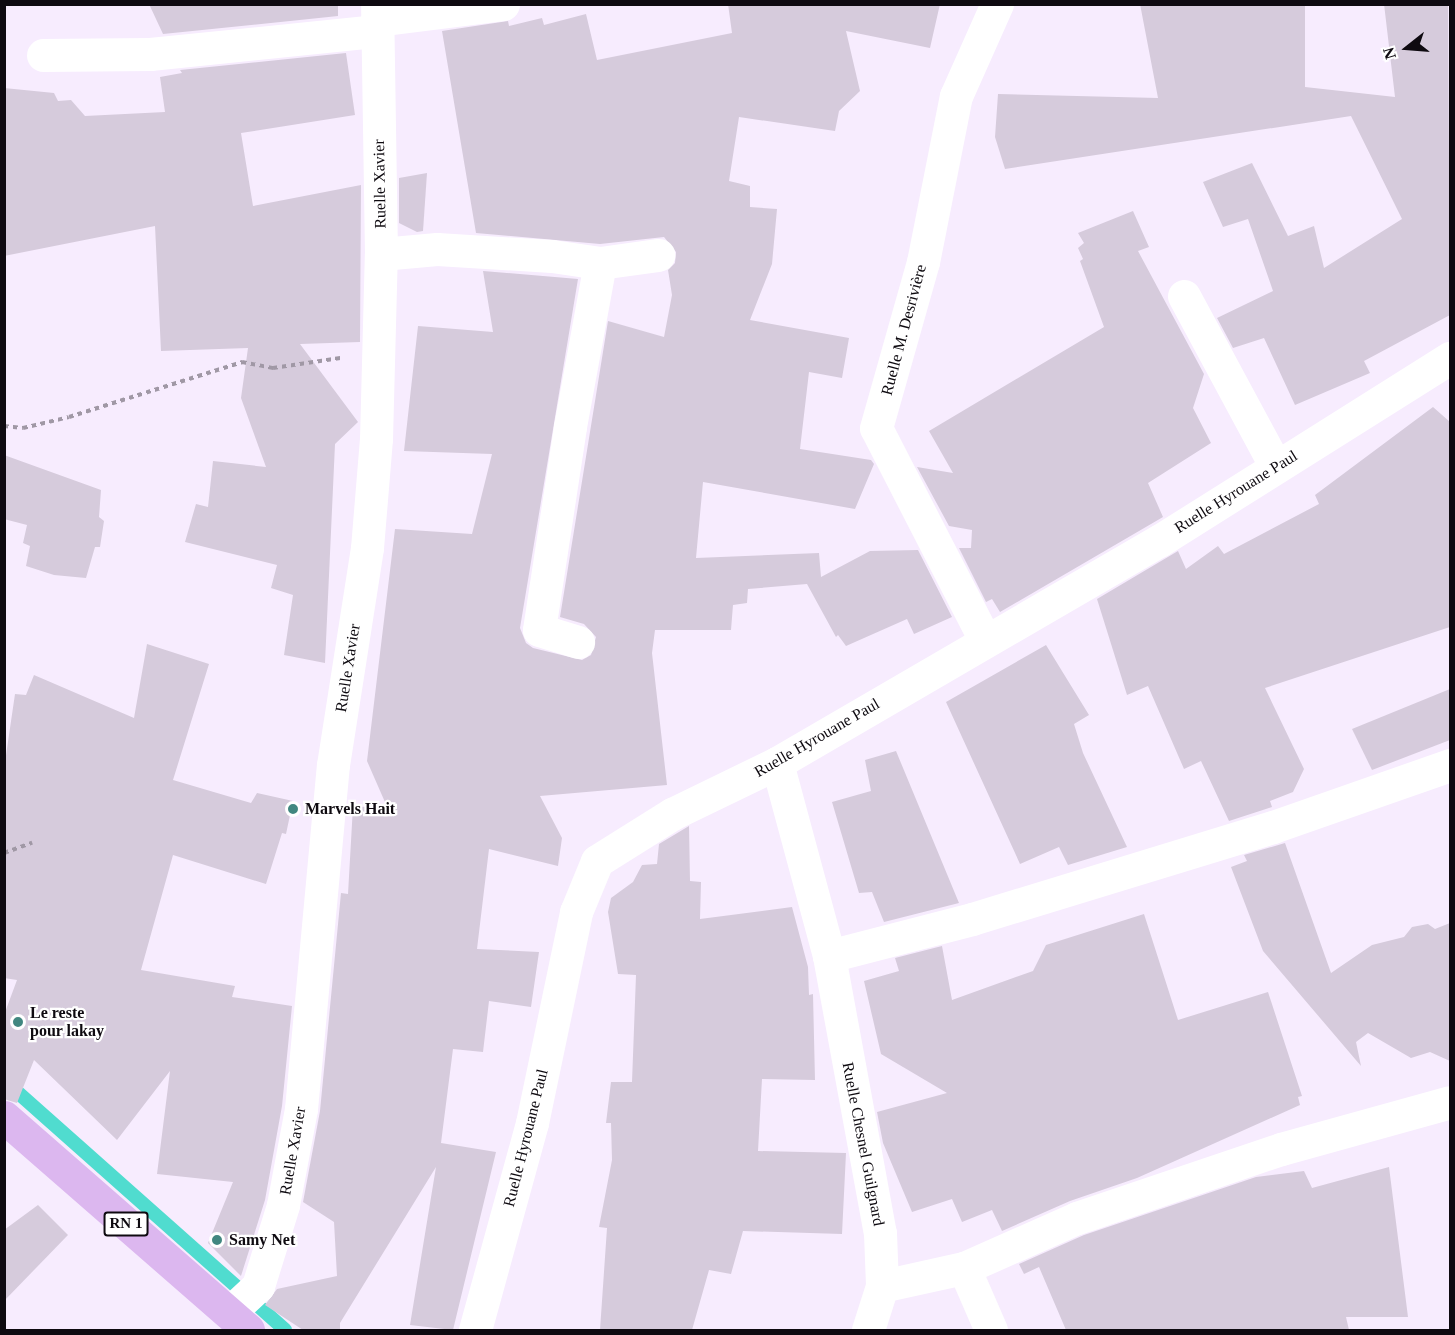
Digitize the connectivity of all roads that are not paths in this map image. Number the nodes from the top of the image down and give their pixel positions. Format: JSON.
{"nodes":[{"id":1,"x":503,"y":4,"type":"edge"},
{"id":2,"x":996,"y":4,"type":"edge"},
{"id":3,"x":377,"y":18,"type":"edge"},
{"id":4,"x":43,"y":55,"type":"dead end"},
{"id":5,"x":381,"y":254,"type":"junction"},
{"id":6,"x":658,"y":255,"type":"dead end"},
{"id":7,"x":600,"y":263,"type":"junction"},
{"id":8,"x":1184,"y":296,"type":"dead end"},
{"id":9,"x":1450,"y":358,"type":"edge"},
{"id":10,"x":1276,"y":467,"type":"junction"},
{"id":11,"x":986,"y":640,"type":"junction"},
{"id":12,"x":578,"y":642,"type":"dead end"},
{"id":13,"x":777,"y":763,"type":"junction"},
{"id":14,"x":1450,"y":765,"type":"edge"},
{"id":15,"x":829,"y":956,"type":"junction"},
{"id":16,"x":1450,"y":1102,"type":"edge"},
{"id":17,"x":4,"y":1118,"type":"edge"},
{"id":18,"x":964,"y":1268,"type":"junction"},
{"id":19,"x":882,"y":1286,"type":"junction"},
{"id":20,"x":244,"y":1308,"type":"edge"},
{"id":21,"x":475,"y":1330,"type":"edge"},
{"id":22,"x":868,"y":1330,"type":"edge"},
{"id":23,"x":991,"y":1330,"type":"edge"}],
"edges":[{"from":1,"to":3,"type":"street"},
{"from":2,"to":11,"type":"street","name":"Ruelle M. Desrivière"},
{"from":3,"to":4,"type":"street"},
{"from":3,"to":5,"type":"street","name":"Ruelle Xavier"},
{"from":5,"to":7,"type":"street"},
{"from":5,"to":20,"type":"street","name":"Ruelle Xavier"},
{"from":6,"to":7,"type":"street"},
{"from":7,"to":12,"type":"street"},
{"from":8,"to":10,"type":"street"},
{"from":9,"to":10,"type":"street","name":"Ruelle Hyrouane Paul"},
{"from":10,"to":11,"type":"street","name":"Ruelle Hyrouane Paul"},
{"from":11,"to":13,"type":"street","name":"Ruelle Hyrouane Paul"},
{"from":13,"to":15,"type":"street","name":"Ruelle Chesnel Guilgnard"},
{"from":13,"to":21,"type":"street","name":"Ruelle Hyrouane Paul"},
{"from":14,"to":15,"type":"street"},
{"from":15,"to":19,"type":"street","name":"Ruelle Chesnel Guilgnard"},
{"from":16,"to":18,"type":"street"},
{"from":17,"to":20,"type":"main road","number":"RN 1"},
{"from":18,"to":19,"type":"street"},
{"from":18,"to":23,"type":"street"},
{"from":19,"to":22,"type":"street","name":"Ruelle Chesnel Guilgnard"}]}
